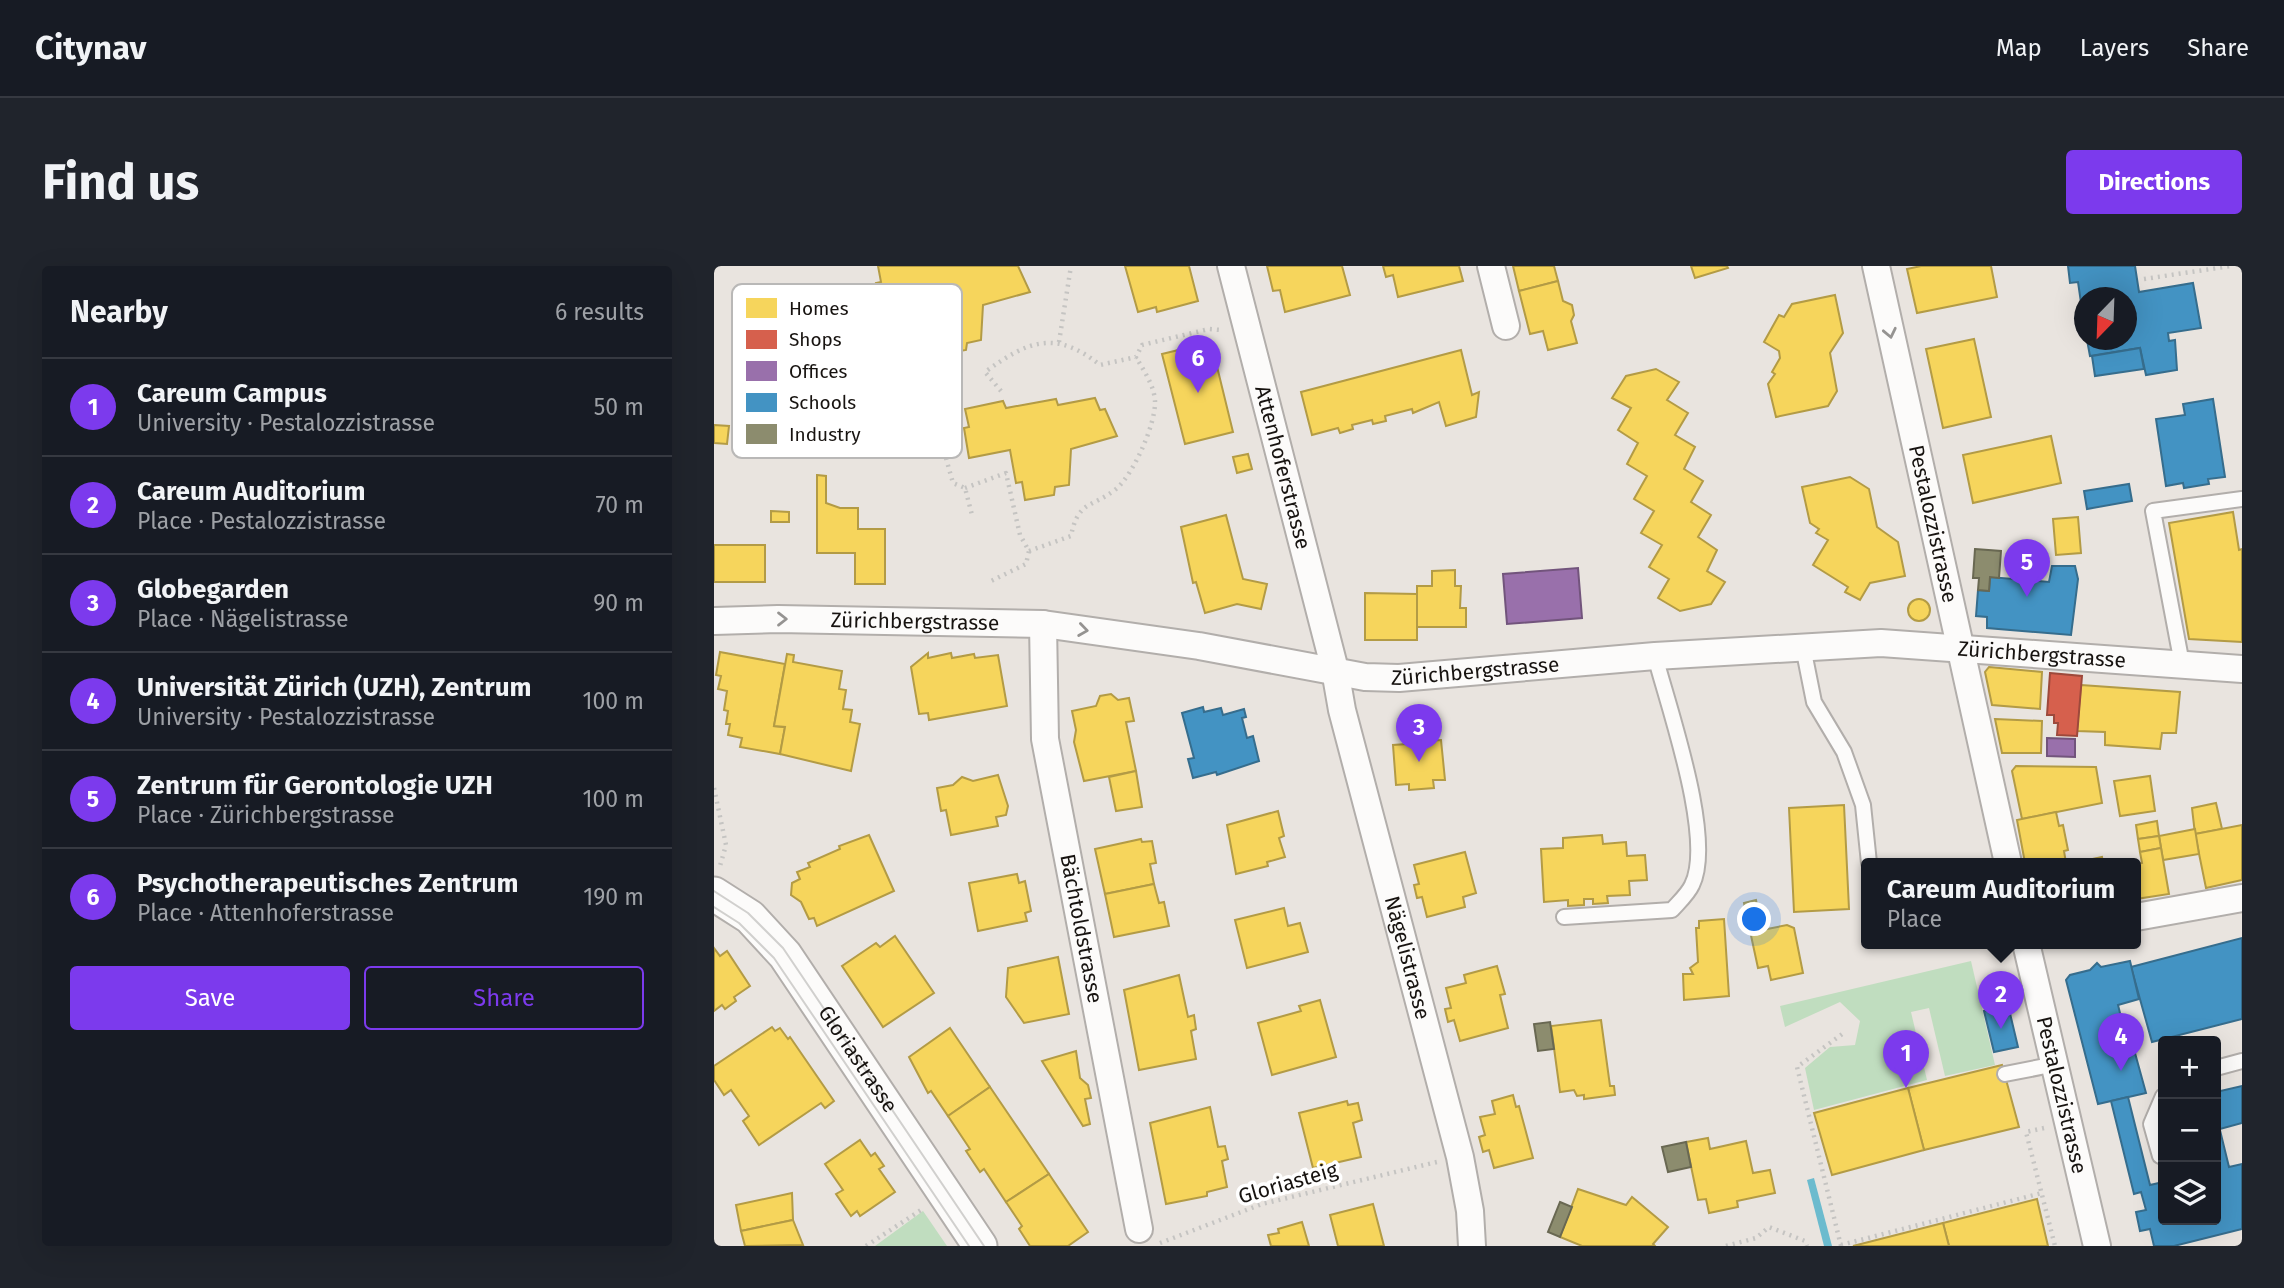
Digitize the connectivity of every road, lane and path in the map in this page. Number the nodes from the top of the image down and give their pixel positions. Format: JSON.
{"nodes":[{"id":1,"x":1071,"y":266,"type":"edge"},
{"id":2,"x":1230,"y":266,"type":"edge"},
{"id":3,"x":1490,"y":266,"type":"edge"},
{"id":4,"x":1876,"y":266,"type":"edge"},
{"id":5,"x":2231,"y":266,"type":"edge"},
{"id":6,"x":2144,"y":279,"type":"dead end"},
{"id":7,"x":1506,"y":326,"type":"dead end"},
{"id":8,"x":1228,"y":328,"type":"dead end"},
{"id":9,"x":1059,"y":342,"type":"junction"},
{"id":10,"x":1136,"y":357,"type":"junction"},
{"id":11,"x":1001,"y":391,"type":"dead end"},
{"id":12,"x":946,"y":458,"type":"edge"},
{"id":13,"x":965,"y":488,"type":"junction"},
{"id":14,"x":2242,"y":499,"type":"edge"},
{"id":15,"x":972,"y":515,"type":"dead end"},
{"id":16,"x":1029,"y":551,"type":"junction"},
{"id":17,"x":989,"y":582,"type":"dead end"},
{"id":18,"x":714,"y":621,"type":"edge"},
{"id":19,"x":1043,"y":624,"type":"junction"},
{"id":20,"x":1960,"y":646,"type":"junction"},
{"id":21,"x":1803,"y":647,"type":"junction"},
{"id":22,"x":1655,"y":656,"type":"junction"},
{"id":23,"x":2182,"y":664,"type":"junction"},
{"id":24,"x":2242,"y":669,"type":"edge"},
{"id":25,"x":1335,"y":670,"type":"junction"},
{"id":26,"x":714,"y":789,"type":"edge"},
{"id":27,"x":1868,"y":858,"type":"edge"},
{"id":28,"x":2007,"y":858,"type":"edge"},
{"id":29,"x":716,"y":881,"type":"edge"},
{"id":30,"x":2242,"y":898,"type":"edge"},
{"id":31,"x":2141,"y":916,"type":"edge"},
{"id":32,"x":1564,"y":917,"type":"dead end"},
{"id":33,"x":2027,"y":949,"type":"edge"},
{"id":34,"x":1845,"y":1032,"type":"dead end"},
{"id":35,"x":2242,"y":1061,"type":"edge"},
{"id":36,"x":2056,"y":1065,"type":"junction"},
{"id":37,"x":2221,"y":1067,"type":"edge"},
{"id":38,"x":2005,"y":1074,"type":"dead end"},
{"id":39,"x":2158,"y":1108,"type":"edge"},
{"id":40,"x":2045,"y":1128,"type":"dead end"},
{"id":41,"x":2158,"y":1149,"type":"edge"},
{"id":42,"x":1437,"y":1162,"type":"dead end"},
{"id":43,"x":2042,"y":1193,"type":"junction"},
{"id":44,"x":929,"y":1205,"type":"dead end"},
{"id":45,"x":1146,"y":1238,"type":"edge"},
{"id":46,"x":1737,"y":1245,"type":"edge"},
{"id":47,"x":1841,"y":1245,"type":"edge"},
{"id":48,"x":866,"y":1246,"type":"edge"},
{"id":49,"x":979,"y":1246,"type":"edge"},
{"id":50,"x":1472,"y":1246,"type":"edge"},
{"id":51,"x":1726,"y":1246,"type":"edge"},
{"id":52,"x":1807,"y":1246,"type":"edge"},
{"id":53,"x":2055,"y":1246,"type":"edge"},
{"id":54,"x":2097,"y":1246,"type":"edge"}],
"edges":[{"from":1,"to":9,"type":"path"},
{"from":2,"to":25,"type":"street","name":"Attenhoferstrasse"},
{"from":3,"to":7,"type":"street"},
{"from":4,"to":20,"type":"street","name":"Pestalozzistrasse","one_way":true},
{"from":5,"to":6,"type":"path"},
{"from":8,"to":10,"type":"path"},
{"from":9,"to":10,"type":"path"},
{"from":9,"to":11,"type":"path"},
{"from":10,"to":16,"type":"path"},
{"from":12,"to":13,"type":"path"},
{"from":13,"to":15,"type":"path"},
{"from":13,"to":16,"type":"path"},
{"from":14,"to":23,"type":"lane"},
{"from":16,"to":17,"type":"path"},
{"from":18,"to":19,"type":"street","name":"Zürichbergstrasse","one_way":true},
{"from":19,"to":25,"type":"street","name":"Zürichbergstrasse","one_way":true},
{"from":19,"to":45,"type":"street","name":"Bächtoldstrasse"},
{"from":20,"to":21,"type":"street","name":"Zürichbergstrasse"},
{"from":20,"to":23,"type":"street","name":"Zürichbergstrasse"},
{"from":20,"to":28,"type":"street","name":"Pestalozzistrasse"},
{"from":21,"to":22,"type":"street","name":"Zürichbergstrasse"},
{"from":21,"to":27,"type":"lane"},
{"from":22,"to":25,"type":"street","name":"Zürichbergstrasse"},
{"from":22,"to":32,"type":"lane"},
{"from":23,"to":24,"type":"street","name":"Zürichbergstrasse"},
{"from":25,"to":50,"type":"street","name":"Nägelistrasse"},
{"from":26,"to":29,"type":"path"},
{"from":29,"to":49,"type":"street","name":"Gloriastrasse"},
{"from":30,"to":31,"type":"street"},
{"from":33,"to":36,"type":"street","name":"Pestalozzistrasse"},
{"from":34,"to":47,"type":"path"},
{"from":35,"to":37,"type":"lane"},
{"from":36,"to":38,"type":"lane"},
{"from":36,"to":54,"type":"street","name":"Pestalozzistrasse"},
{"from":39,"to":41,"type":"lane"},
{"from":40,"to":43,"type":"path"},
{"from":42,"to":45,"type":"path","name":"Gloriasteig"},
{"from":43,"to":47,"type":"path"},
{"from":43,"to":53,"type":"path"},
{"from":44,"to":48,"type":"path"},
{"from":46,"to":51,"type":"path"},
{"from":46,"to":52,"type":"path"}]}
